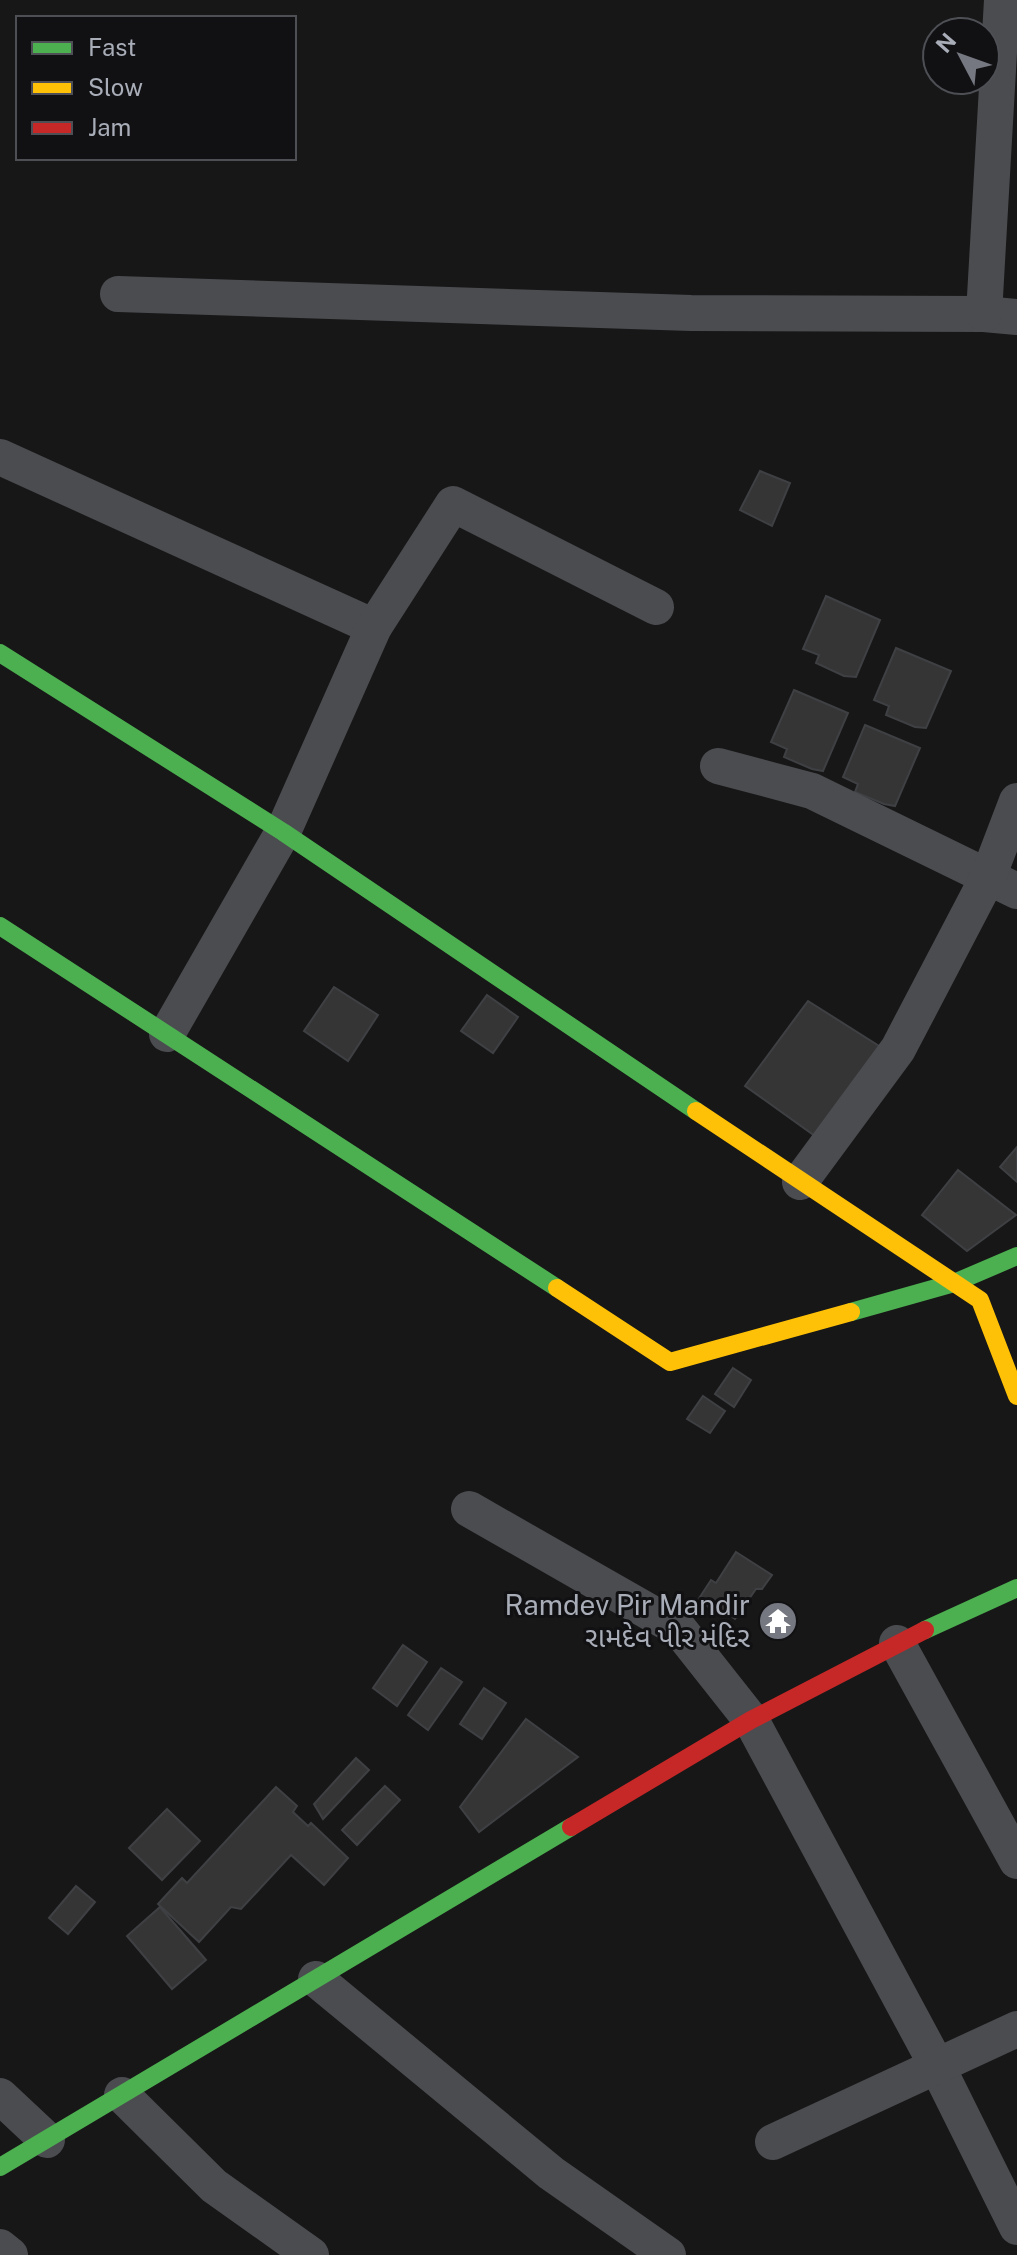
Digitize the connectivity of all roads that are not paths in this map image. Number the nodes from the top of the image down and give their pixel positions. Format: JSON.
{"nodes":[{"id":1,"x":1002,"y":0,"type":"edge"},
{"id":2,"x":118,"y":294,"type":"dead end"},
{"id":3,"x":1001,"y":315,"type":"edge"},
{"id":4,"x":0,"y":457,"type":"edge"},
{"id":5,"x":656,"y":607,"type":"dead end"},
{"id":6,"x":374,"y":627,"type":"junction"},
{"id":7,"x":0,"y":653,"type":"edge"},
{"id":8,"x":718,"y":766,"type":"dead end"},
{"id":9,"x":1017,"y":801,"type":"edge"},
{"id":10,"x":283,"y":832,"type":"junction"},
{"id":11,"x":1003,"y":884,"type":"edge"},
{"id":12,"x":0,"y":926,"type":"edge"},
{"id":13,"x":167,"y":1034,"type":"junction"},
{"id":14,"x":800,"y":1182,"type":"junction"},
{"id":15,"x":1017,"y":1256,"type":"edge"},
{"id":16,"x":954,"y":1283,"type":"junction"},
{"id":17,"x":1017,"y":1396,"type":"edge"},
{"id":18,"x":469,"y":1509,"type":"dead end"},
{"id":19,"x":1017,"y":1588,"type":"edge"},
{"id":20,"x":897,"y":1643,"type":"junction"},
{"id":21,"x":751,"y":1720,"type":"junction"},
{"id":22,"x":1017,"y":1861,"type":"edge"},
{"id":23,"x":316,"y":1979,"type":"junction"},
{"id":24,"x":1017,"y":2029,"type":"edge"},
{"id":25,"x":937,"y":2066,"type":"junction"},
{"id":26,"x":122,"y":2095,"type":"junction"},
{"id":27,"x":0,"y":2096,"type":"edge"},
{"id":28,"x":47,"y":2140,"type":"junction"},
{"id":29,"x":773,"y":2142,"type":"dead end"},
{"id":30,"x":0,"y":2167,"type":"edge"},
{"id":31,"x":1017,"y":2227,"type":"edge"},
{"id":32,"x":0,"y":2247,"type":"edge"},
{"id":33,"x":10,"y":2255,"type":"edge"},
{"id":34,"x":311,"y":2255,"type":"edge"},
{"id":35,"x":668,"y":2255,"type":"edge"}],
"edges":[{"from":1,"to":3,"type":"street"},
{"from":2,"to":3,"type":"street"},
{"from":4,"to":6,"type":"street"},
{"from":5,"to":6,"type":"street"},
{"from":6,"to":10,"type":"street"},
{"from":7,"to":10,"type":"street"},
{"from":8,"to":11,"type":"street"},
{"from":9,"to":11,"type":"street"},
{"from":10,"to":13,"type":"street"},
{"from":10,"to":14,"type":"street"},
{"from":11,"to":14,"type":"street"},
{"from":12,"to":13,"type":"street"},
{"from":13,"to":16,"type":"street"},
{"from":14,"to":16,"type":"street"},
{"from":15,"to":16,"type":"street"},
{"from":16,"to":17,"type":"street"},
{"from":18,"to":21,"type":"street"},
{"from":19,"to":20,"type":"street"},
{"from":20,"to":21,"type":"street"},
{"from":20,"to":22,"type":"street"},
{"from":21,"to":23,"type":"street"},
{"from":21,"to":25,"type":"street"},
{"from":23,"to":26,"type":"street"},
{"from":23,"to":35,"type":"street"},
{"from":24,"to":25,"type":"street"},
{"from":25,"to":29,"type":"street"},
{"from":25,"to":31,"type":"street"},
{"from":26,"to":28,"type":"street"},
{"from":26,"to":34,"type":"street"},
{"from":27,"to":28,"type":"street"},
{"from":28,"to":30,"type":"street"},
{"from":32,"to":33,"type":"street"}]}
